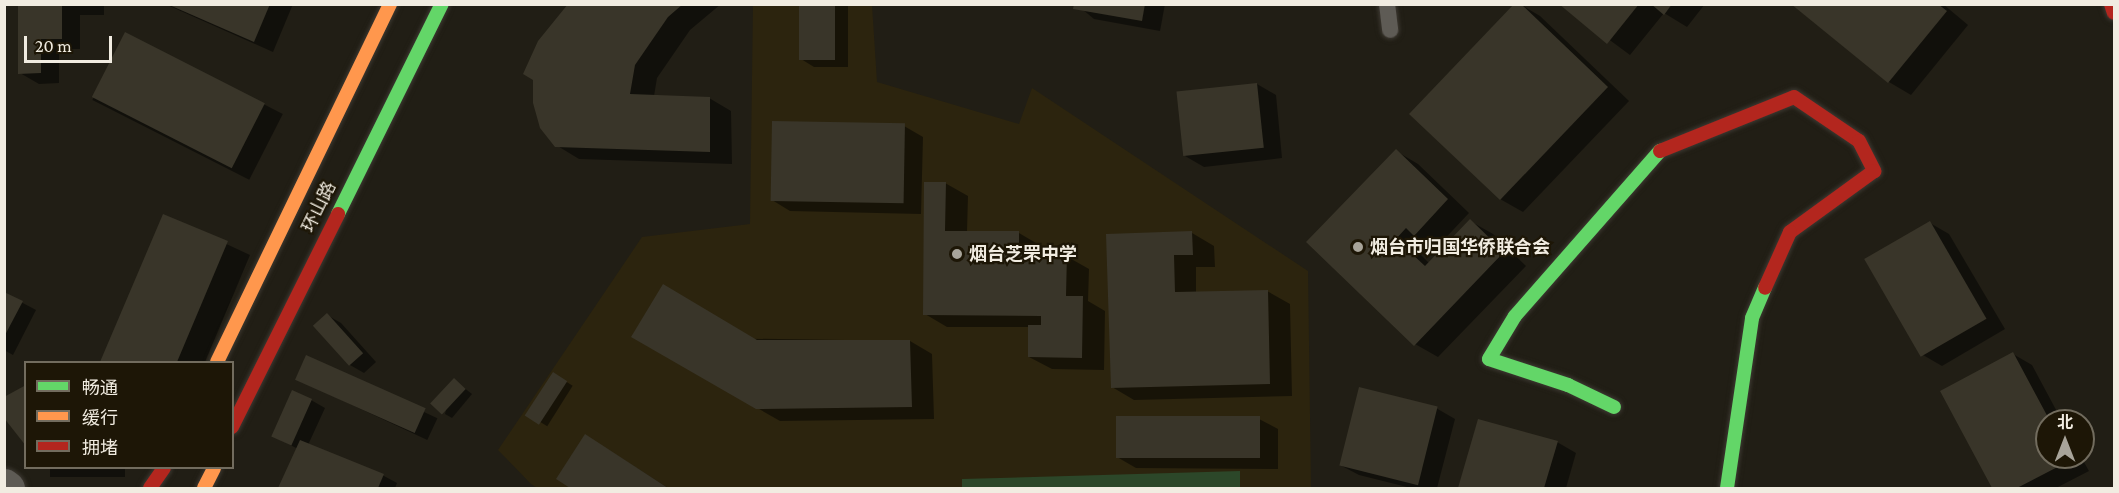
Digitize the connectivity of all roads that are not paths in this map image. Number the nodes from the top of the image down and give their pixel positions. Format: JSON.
{"nodes":[{"id":1,"x":390,"y":4,"type":"edge"},
{"id":2,"x":442,"y":4,"type":"edge"},
{"id":3,"x":1387,"y":4,"type":"edge"},
{"id":4,"x":2111,"y":4,"type":"edge"},
{"id":5,"x":2115,"y":13,"type":"edge"},
{"id":6,"x":1390,"y":30,"type":"dead end"},
{"id":7,"x":218,"y":361,"type":"edge"},
{"id":8,"x":1614,"y":407,"type":"dead end"},
{"id":9,"x":234,"y":423,"type":"edge"},
{"id":10,"x":163,"y":469,"type":"edge"},
{"id":11,"x":214,"y":469,"type":"edge"},
{"id":12,"x":4,"y":485,"type":"edge"},
{"id":13,"x":8,"y":489,"type":"edge"},
{"id":14,"x":150,"y":489,"type":"edge"},
{"id":15,"x":204,"y":489,"type":"edge"},
{"id":16,"x":1727,"y":489,"type":"edge"}],
"edges":[{"from":1,"to":7,"type":"street","name":"环山路"},
{"from":2,"to":9,"type":"street","name":"环山路"},
{"from":3,"to":6,"type":"lane"},
{"from":4,"to":5,"type":"street"},
{"from":8,"to":16,"type":"street"},
{"from":10,"to":14,"type":"street"},
{"from":11,"to":15,"type":"street"},
{"from":12,"to":13,"type":"street"}]}
